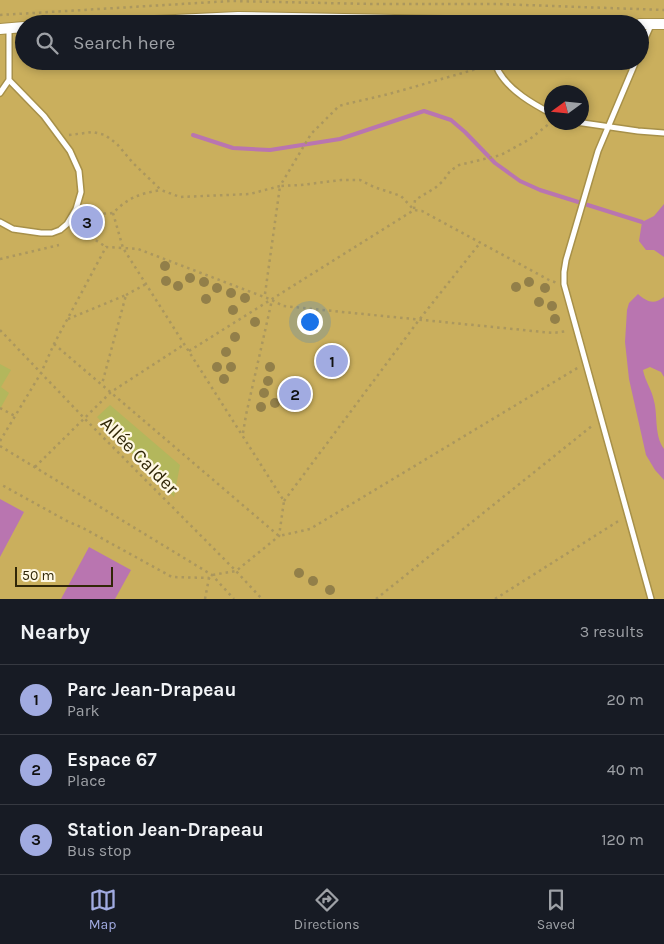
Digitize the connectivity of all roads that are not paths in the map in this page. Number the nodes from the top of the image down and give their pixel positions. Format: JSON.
{"nodes":[{"id":1,"x":664,"y":24,"type":"edge"},
{"id":2,"x":649,"y":25,"type":"edge"},
{"id":3,"x":4,"y":28,"type":"edge"},
{"id":4,"x":498,"y":70,"type":"edge"},
{"id":5,"x":632,"y":70,"type":"edge"},
{"id":6,"x":9,"y":80,"type":"junction"},
{"id":7,"x":0,"y":93,"type":"edge"},
{"id":8,"x":544,"y":110,"type":"edge"},
{"id":9,"x":589,"y":124,"type":"edge"},
{"id":10,"x":608,"y":127,"type":"junction"},
{"id":11,"x":664,"y":133,"type":"edge"},
{"id":12,"x":0,"y":222,"type":"edge"},
{"id":13,"x":651,"y":599,"type":"edge"}],
"edges":[{"from":1,"to":2,"type":"street"},
{"from":3,"to":6,"type":"lane"},
{"from":4,"to":8,"type":"lane"},
{"from":5,"to":10,"type":"lane"},
{"from":6,"to":7,"type":"lane"},
{"from":6,"to":12,"type":"lane"},
{"from":9,"to":10,"type":"lane"},
{"from":10,"to":11,"type":"lane"},
{"from":10,"to":13,"type":"lane"}]}
